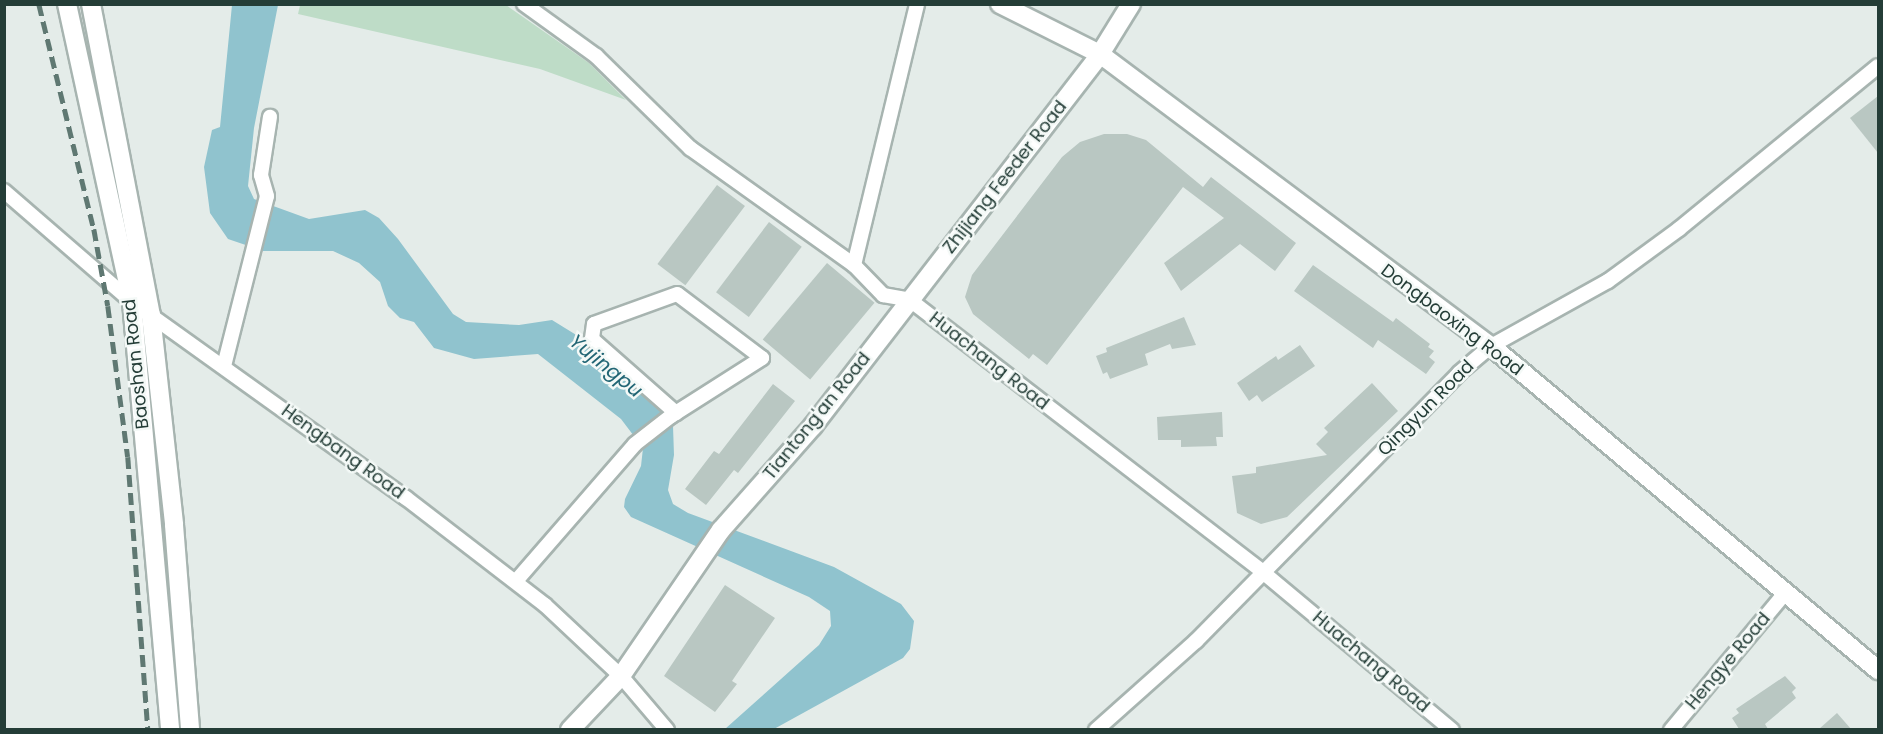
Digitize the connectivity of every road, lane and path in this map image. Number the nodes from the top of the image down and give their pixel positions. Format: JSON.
{"nodes":[{"id":1,"x":67,"y":4,"type":"edge"},
{"id":2,"x":91,"y":4,"type":"edge"},
{"id":3,"x":524,"y":4,"type":"edge"},
{"id":4,"x":917,"y":4,"type":"edge"},
{"id":5,"x":1000,"y":4,"type":"edge"},
{"id":6,"x":1131,"y":4,"type":"edge"},
{"id":7,"x":1100,"y":54,"type":"junction"},
{"id":8,"x":1878,"y":66,"type":"edge"},
{"id":9,"x":270,"y":117,"type":"dead end"},
{"id":10,"x":4,"y":191,"type":"edge"},
{"id":11,"x":854,"y":265,"type":"junction"},
{"id":12,"x":910,"y":300,"type":"junction"},
{"id":13,"x":132,"y":302,"type":"junction"},
{"id":14,"x":151,"y":315,"type":"junction"},
{"id":15,"x":1491,"y":346,"type":"junction"},
{"id":16,"x":224,"y":366,"type":"junction"},
{"id":17,"x":673,"y":415,"type":"junction"},
{"id":18,"x":1264,"y":573,"type":"junction"},
{"id":19,"x":516,"y":581,"type":"junction"},
{"id":20,"x":1786,"y":592,"type":"junction"},
{"id":21,"x":1878,"y":670,"type":"edge"},
{"id":22,"x":621,"y":676,"type":"junction"},
{"id":23,"x":170,"y":729,"type":"edge"},
{"id":24,"x":190,"y":729,"type":"edge"},
{"id":25,"x":570,"y":729,"type":"edge"},
{"id":26,"x":667,"y":729,"type":"edge"},
{"id":27,"x":1096,"y":729,"type":"edge"},
{"id":28,"x":1452,"y":729,"type":"edge"},
{"id":29,"x":1671,"y":729,"type":"edge"}],
"edges":[{"from":1,"to":13,"type":"street","name":"Baoshan Road"},
{"from":2,"to":14,"type":"street","name":"Baoshan Road"},
{"from":3,"to":11,"type":"street","name":"Huachang Road"},
{"from":4,"to":11,"type":"street"},
{"from":5,"to":7,"type":"street","name":"Dongbaoxing Road"},
{"from":6,"to":7,"type":"street","name":"Zhijiang Feeder Road"},
{"from":7,"to":12,"type":"street","name":"Zhijiang Feeder Road"},
{"from":7,"to":15,"type":"street","name":"Dongbaoxing Road"},
{"from":8,"to":15,"type":"street","name":"Qingyun Road"},
{"from":9,"to":16,"type":"street"},
{"from":10,"to":13,"type":"street","name":"Hengbang Road"},
{"from":11,"to":12,"type":"street","name":"Huachang Road"},
{"from":12,"to":18,"type":"street","name":"Huachang Road"},
{"from":12,"to":22,"type":"street","name":"Tiantong'an Road"},
{"from":13,"to":14,"type":"street","name":"Hengbang Road"},
{"from":13,"to":23,"type":"street","name":"Baoshan Road"},
{"from":14,"to":16,"type":"street","name":"Hengbang Road"},
{"from":14,"to":24,"type":"street","name":"Baoshan Road"},
{"from":15,"to":18,"type":"street","name":"Qingyun Road"},
{"from":15,"to":20,"type":"street","name":"Dongbaoxing Road"},
{"from":16,"to":19,"type":"street","name":"Hengbang Road"},
{"from":17,"to":17,"type":"street"},
{"from":17,"to":19,"type":"street"},
{"from":18,"to":27,"type":"street","name":"Qingyun Road"},
{"from":18,"to":28,"type":"street","name":"Huachang Road"},
{"from":19,"to":22,"type":"street","name":"Hengbang Road"},
{"from":20,"to":21,"type":"street","name":"Dongbaoxing Road"},
{"from":20,"to":29,"type":"street","name":"Hengye Road"},
{"from":22,"to":25,"type":"street"},
{"from":22,"to":26,"type":"street","name":"Hengbang Road"}]}
